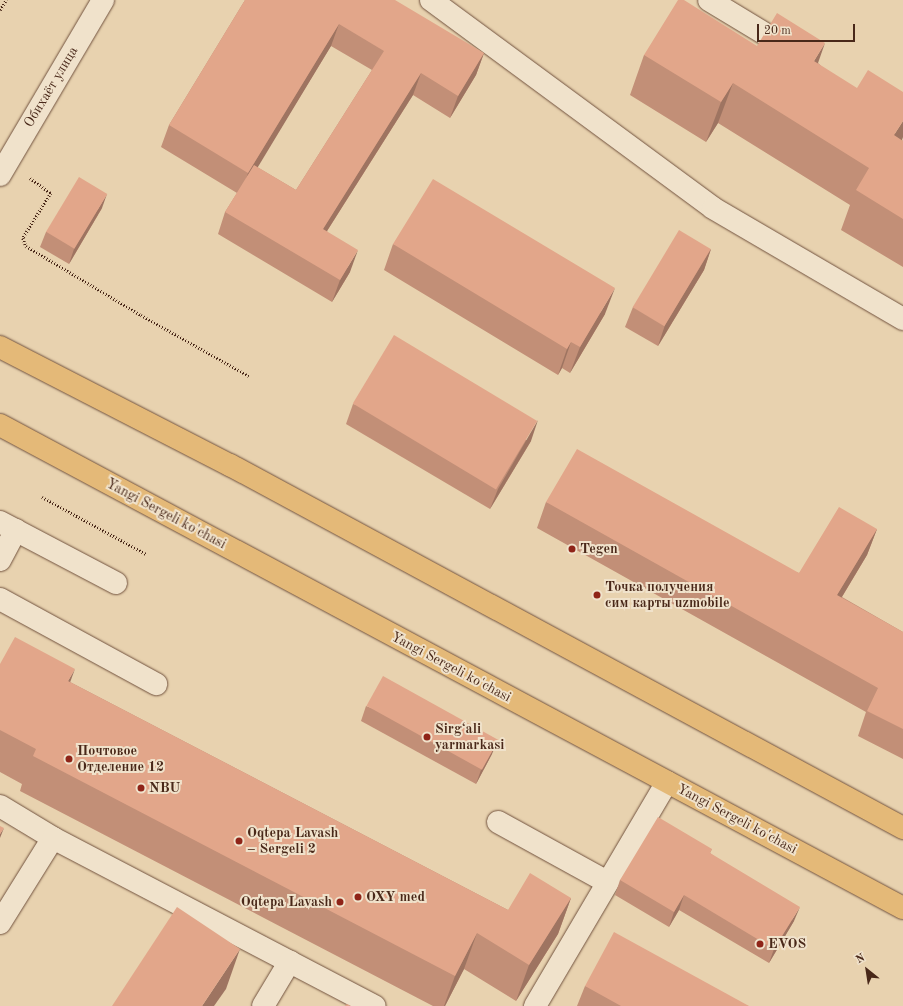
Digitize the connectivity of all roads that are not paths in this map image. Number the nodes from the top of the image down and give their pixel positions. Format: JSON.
{"nodes":[{"id":1,"x":104,"y":0,"type":"edge"},
{"id":2,"x":430,"y":0,"type":"edge"},
{"id":3,"x":709,"y":0,"type":"edge"},
{"id":4,"x":809,"y":60,"type":"edge"},
{"id":5,"x":4,"y":169,"type":"edge"},
{"id":6,"x":903,"y":319,"type":"edge"},
{"id":7,"x":0,"y":347,"type":"edge"},
{"id":8,"x":0,"y":425,"type":"edge"},
{"id":9,"x":8,"y":526,"type":"edge"},
{"id":10,"x":0,"y":560,"type":"edge"},
{"id":11,"x":116,"y":583,"type":"dead end"},
{"id":12,"x":0,"y":599,"type":"edge"},
{"id":13,"x":156,"y":684,"type":"dead end"},
{"id":14,"x":667,"y":782,"type":"junction"},
{"id":15,"x":0,"y":806,"type":"edge"},
{"id":16,"x":498,"y":822,"type":"dead end"},
{"id":17,"x":903,"y":828,"type":"edge"},
{"id":18,"x":53,"y":838,"type":"junction"},
{"id":19,"x":607,"y":882,"type":"junction"},
{"id":20,"x":903,"y":908,"type":"edge"},
{"id":21,"x":0,"y":923,"type":"edge"},
{"id":22,"x":290,"y":962,"type":"junction"},
{"id":23,"x":263,"y":1006,"type":"edge"},
{"id":24,"x":375,"y":1006,"type":"edge"},
{"id":25,"x":535,"y":1006,"type":"edge"}],
"edges":[{"from":1,"to":5,"type":"street","name":"Обихаёт улица"},
{"from":2,"to":6,"type":"street"},
{"from":3,"to":4,"type":"street"},
{"from":7,"to":17,"type":"main road"},
{"from":8,"to":14,"type":"main road","name":"Yangi Sergeli ko'chasi"},
{"from":9,"to":10,"type":"street"},
{"from":9,"to":11,"type":"street"},
{"from":12,"to":13,"type":"street"},
{"from":14,"to":19,"type":"street"},
{"from":14,"to":20,"type":"main road","name":"Yangi Sergeli ko'chasi"},
{"from":15,"to":18,"type":"street"},
{"from":16,"to":19,"type":"street"},
{"from":18,"to":21,"type":"street"},
{"from":18,"to":22,"type":"street"},
{"from":19,"to":25,"type":"street"},
{"from":22,"to":23,"type":"street"},
{"from":22,"to":24,"type":"street"}]}
